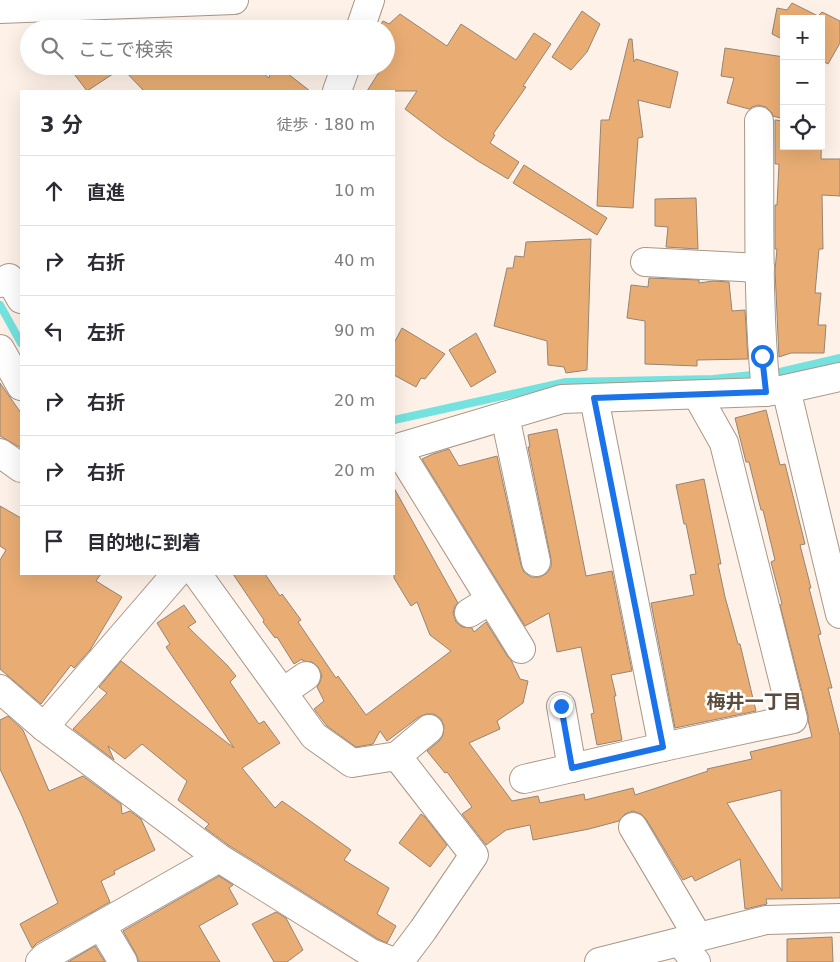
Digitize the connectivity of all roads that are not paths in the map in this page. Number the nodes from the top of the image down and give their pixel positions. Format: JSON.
{"nodes":[{"id":1,"x":234,"y":0,"type":"edge"},
{"id":2,"x":370,"y":0,"type":"edge"},
{"id":3,"x":0,"y":9,"type":"edge"},
{"id":4,"x":363,"y":20,"type":"edge"},
{"id":5,"x":343,"y":75,"type":"edge"},
{"id":6,"x":337,"y":90,"type":"edge"},
{"id":7,"x":759,"y":121,"type":"dead end"},
{"id":8,"x":645,"y":262,"type":"dead end"},
{"id":9,"x":760,"y":268,"type":"junction"},
{"id":10,"x":1,"y":351,"type":"edge"},
{"id":11,"x":840,"y":377,"type":"edge"},
{"id":12,"x":20,"y":384,"type":"edge"},
{"id":13,"x":776,"y":391,"type":"junction"},
{"id":14,"x":697,"y":395,"type":"junction"},
{"id":15,"x":594,"y":398,"type":"junction"},
{"id":16,"x":505,"y":416,"type":"junction"},
{"id":17,"x":395,"y":449,"type":"edge"},
{"id":18,"x":0,"y":453,"type":"edge"},
{"id":19,"x":20,"y":467,"type":"edge"},
{"id":20,"x":536,"y":562,"type":"dead end"},
{"id":21,"x":179,"y":575,"type":"edge"},
{"id":22,"x":181,"y":575,"type":"edge"},
{"id":23,"x":840,"y":614,"type":"edge"},
{"id":24,"x":521,"y":649,"type":"dead end"},
{"id":25,"x":306,"y":676,"type":"dead end"},
{"id":26,"x":0,"y":689,"type":"edge"},
{"id":27,"x":283,"y":692,"type":"junction"},
{"id":28,"x":561,"y":706,"type":"dead end"},
{"id":29,"x":44,"y":727,"type":"junction"},
{"id":30,"x":429,"y":729,"type":"dead end"},
{"id":31,"x":663,"y":747,"type":"junction"},
{"id":32,"x":397,"y":756,"type":"junction"},
{"id":33,"x":572,"y":768,"type":"junction"},
{"id":34,"x":524,"y":779,"type":"dead end"},
{"id":35,"x":633,"y":827,"type":"dead end"},
{"id":36,"x":219,"y":858,"type":"junction"},
{"id":37,"x":840,"y":918,"type":"edge"},
{"id":38,"x":101,"y":925,"type":"junction"},
{"id":39,"x":691,"y":947,"type":"edge"},
{"id":40,"x":40,"y":962,"type":"edge"},
{"id":41,"x":123,"y":962,"type":"edge"},
{"id":42,"x":394,"y":962,"type":"edge"},
{"id":43,"x":399,"y":962,"type":"edge"},
{"id":44,"x":599,"y":962,"type":"edge"}],
"edges":[{"from":1,"to":3,"type":"street"},
{"from":2,"to":4,"type":"street"},
{"from":5,"to":6,"type":"street"},
{"from":7,"to":9,"type":"street"},
{"from":8,"to":9,"type":"street"},
{"from":9,"to":13,"type":"street"},
{"from":10,"to":12,"type":"street"},
{"from":11,"to":13,"type":"street"},
{"from":13,"to":14,"type":"street"},
{"from":13,"to":23,"type":"street"},
{"from":14,"to":15,"type":"street"},
{"from":14,"to":31,"type":"street"},
{"from":15,"to":16,"type":"street"},
{"from":15,"to":31,"type":"street"},
{"from":16,"to":17,"type":"street"},
{"from":16,"to":20,"type":"street"},
{"from":17,"to":24,"type":"street"},
{"from":18,"to":19,"type":"street"},
{"from":21,"to":29,"type":"street"},
{"from":22,"to":27,"type":"street"},
{"from":25,"to":27,"type":"street"},
{"from":26,"to":29,"type":"street"},
{"from":27,"to":32,"type":"street"},
{"from":28,"to":33,"type":"street"},
{"from":29,"to":36,"type":"street"},
{"from":30,"to":32,"type":"street"},
{"from":31,"to":33,"type":"street"},
{"from":32,"to":43,"type":"street"},
{"from":33,"to":34,"type":"street"},
{"from":35,"to":39,"type":"street"},
{"from":36,"to":38,"type":"street"},
{"from":36,"to":42,"type":"street"},
{"from":37,"to":39,"type":"street"},
{"from":38,"to":40,"type":"street"},
{"from":38,"to":41,"type":"street"},
{"from":39,"to":44,"type":"street"}]}
